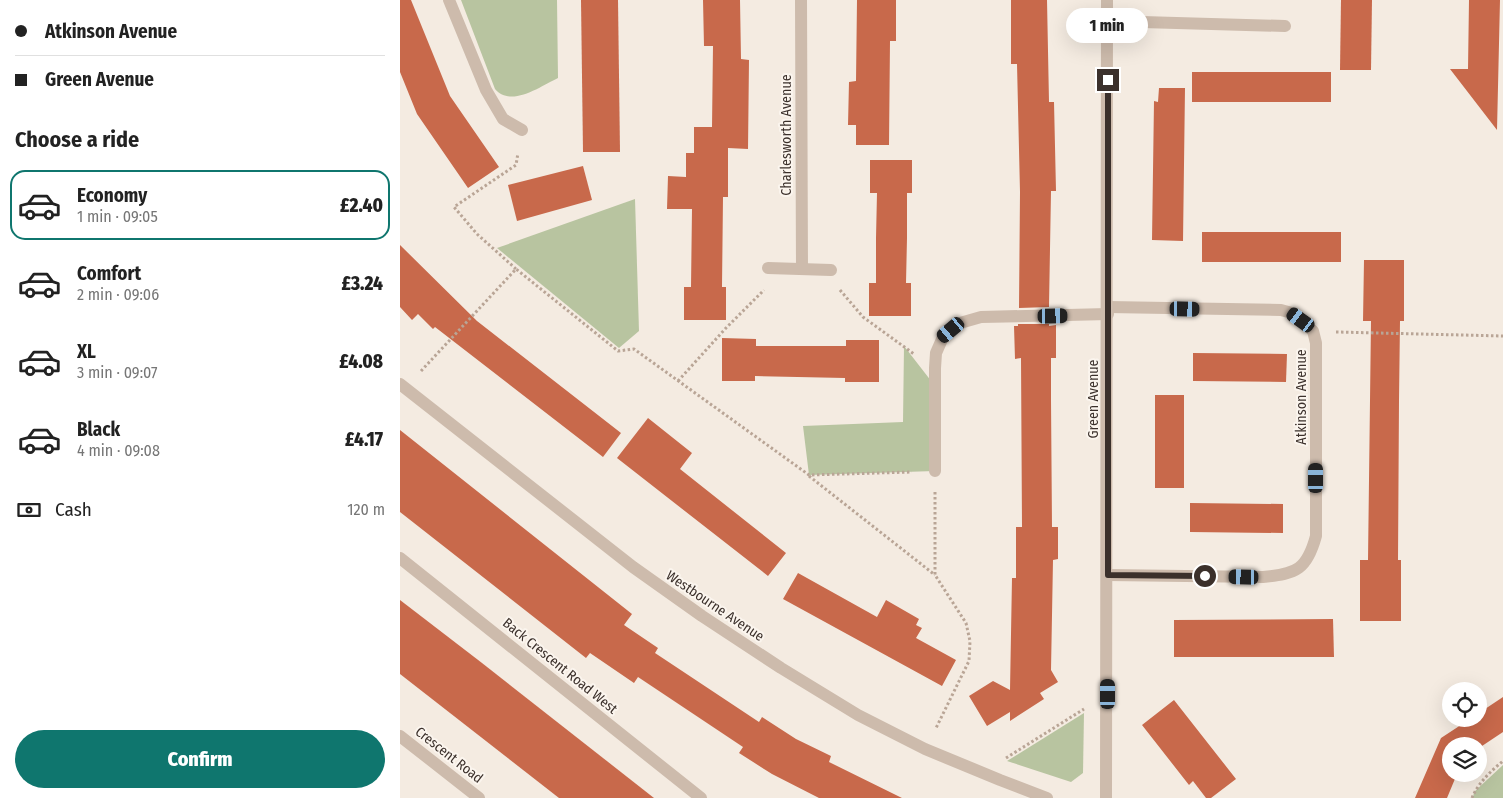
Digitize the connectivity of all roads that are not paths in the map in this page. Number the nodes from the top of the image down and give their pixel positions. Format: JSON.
{"nodes":[{"id":1,"x":449,"y":0,"type":"edge"},
{"id":2,"x":800,"y":0,"type":"edge"},
{"id":3,"x":1108,"y":0,"type":"edge"},
{"id":4,"x":1108,"y":22,"type":"junction"},
{"id":5,"x":1285,"y":26,"type":"dead end"},
{"id":6,"x":522,"y":130,"type":"road end"},
{"id":7,"x":768,"y":268,"type":"road end"},
{"id":8,"x":802,"y":269,"type":"junction"},
{"id":9,"x":831,"y":270,"type":"road end"},
{"id":10,"x":1108,"y":311,"type":"junction"},
{"id":11,"x":402,"y":392,"type":"edge"},
{"id":12,"x":935,"y":471,"type":"road end"},
{"id":13,"x":400,"y":558,"type":"edge"},
{"id":14,"x":1108,"y":575,"type":"junction"},
{"id":15,"x":400,"y":736,"type":"edge"},
{"id":16,"x":479,"y":798,"type":"edge"},
{"id":17,"x":701,"y":798,"type":"edge"},
{"id":18,"x":1047,"y":798,"type":"edge"},
{"id":19,"x":1106,"y":798,"type":"edge"}],
"edges":[{"from":1,"to":6,"type":"street"},
{"from":2,"to":8,"type":"street","name":"Charlesworth Avenue"},
{"from":3,"to":4,"type":"street","name":"Green Avenue"},
{"from":4,"to":5,"type":"street"},
{"from":4,"to":10,"type":"street","name":"Green Avenue"},
{"from":7,"to":8,"type":"street"},
{"from":8,"to":9,"type":"street"},
{"from":10,"to":12,"type":"street","name":"Atkinson Avenue"},
{"from":10,"to":14,"type":"street","name":"Green Avenue"},
{"from":10,"to":14,"type":"street","name":"Atkinson Avenue"},
{"from":11,"to":18,"type":"street","name":"Westbourne Avenue"},
{"from":13,"to":17,"type":"street","name":"Back Crescent Road West"},
{"from":14,"to":19,"type":"street","name":"Green Avenue"},
{"from":15,"to":16,"type":"street","name":"Crescent Road"}]}
